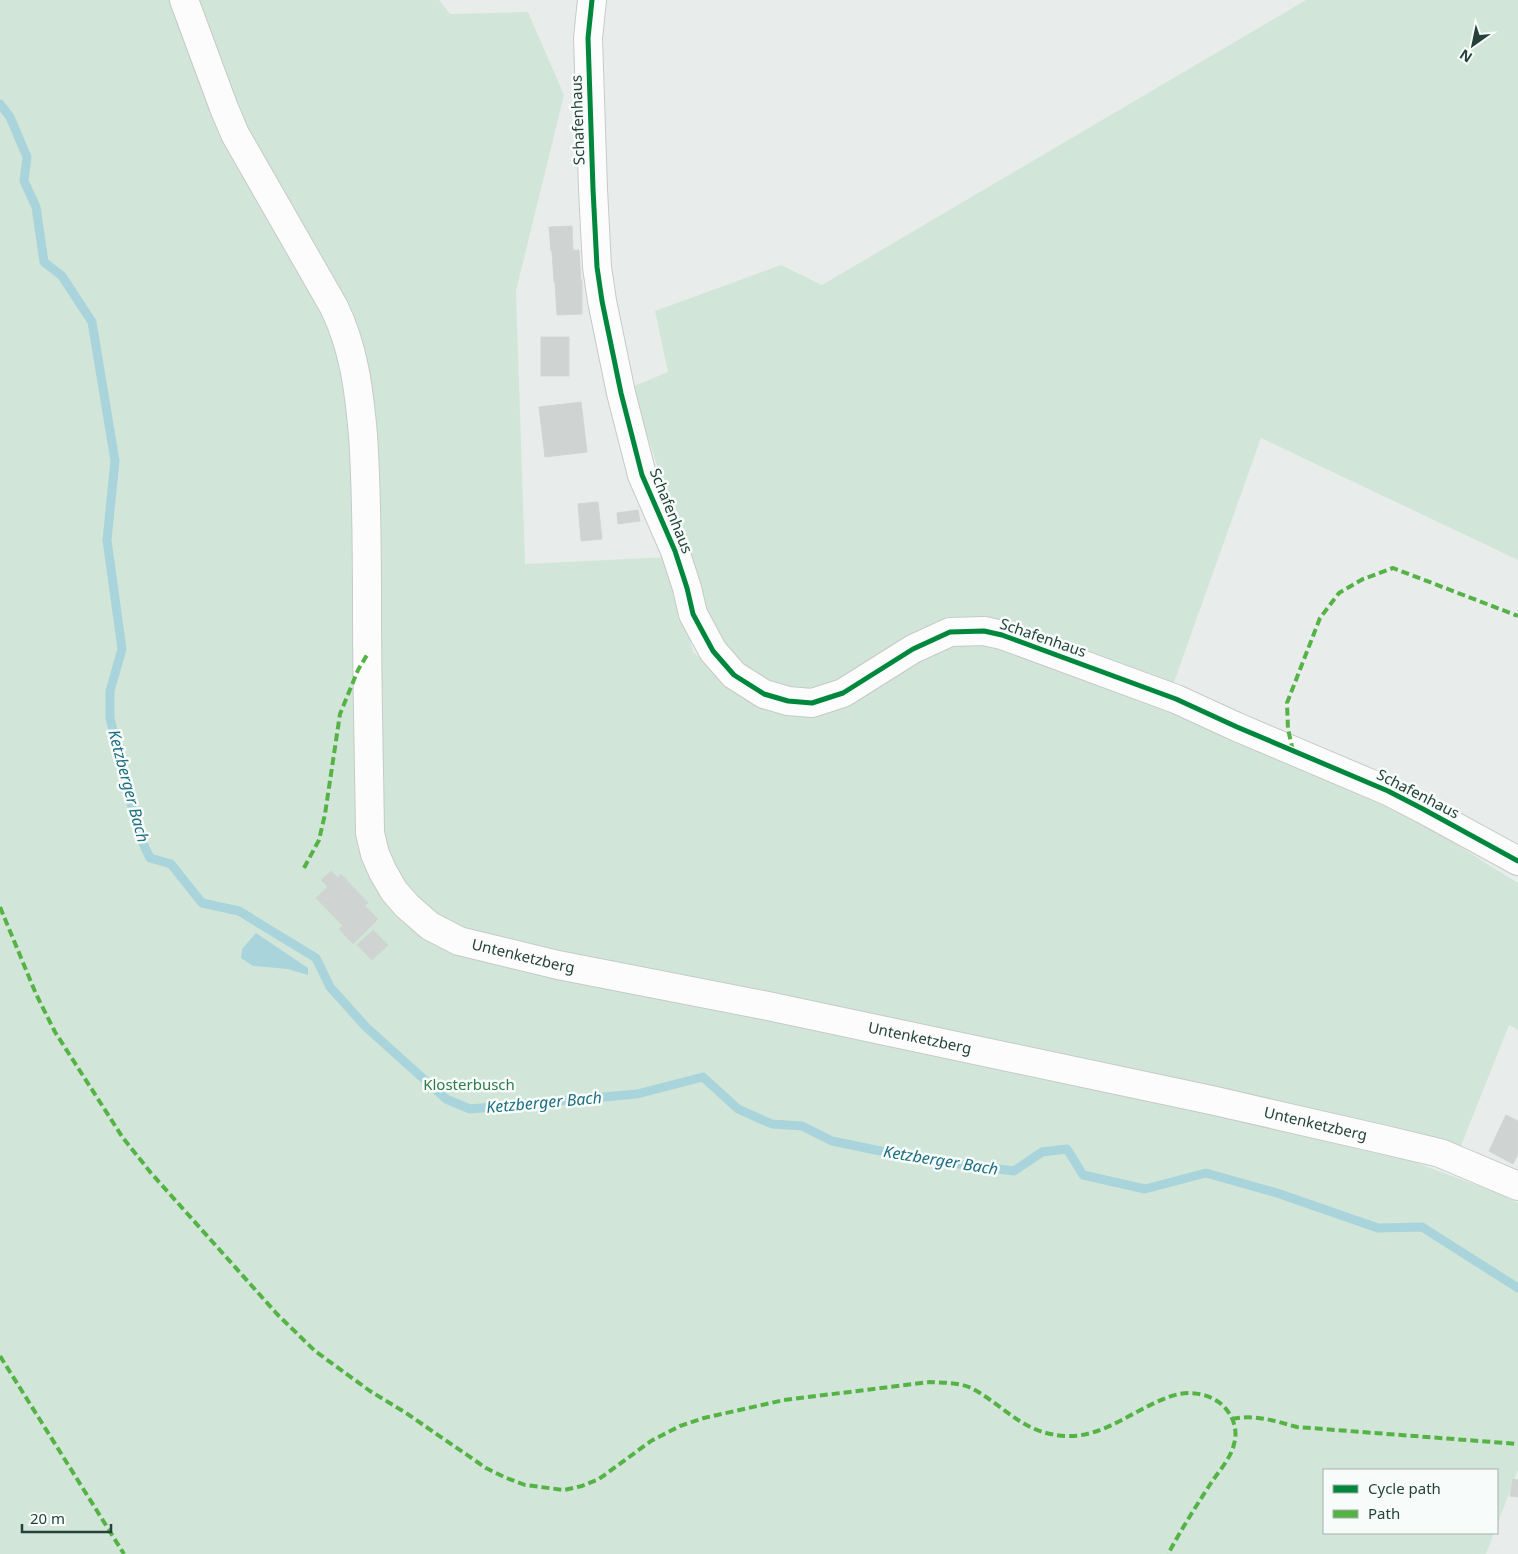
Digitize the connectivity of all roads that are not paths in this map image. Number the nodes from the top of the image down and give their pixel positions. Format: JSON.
{"nodes":[{"id":1,"x":184,"y":0,"type":"edge"},
{"id":2,"x":592,"y":0,"type":"edge"},
{"id":3,"x":1518,"y":862,"type":"edge"},
{"id":4,"x":1518,"y":1186,"type":"edge"}],
"edges":[{"from":1,"to":4,"type":"street","name":"Untenketzberg"},
{"from":2,"to":3,"type":"street","name":"Schafenhaus"}]}
